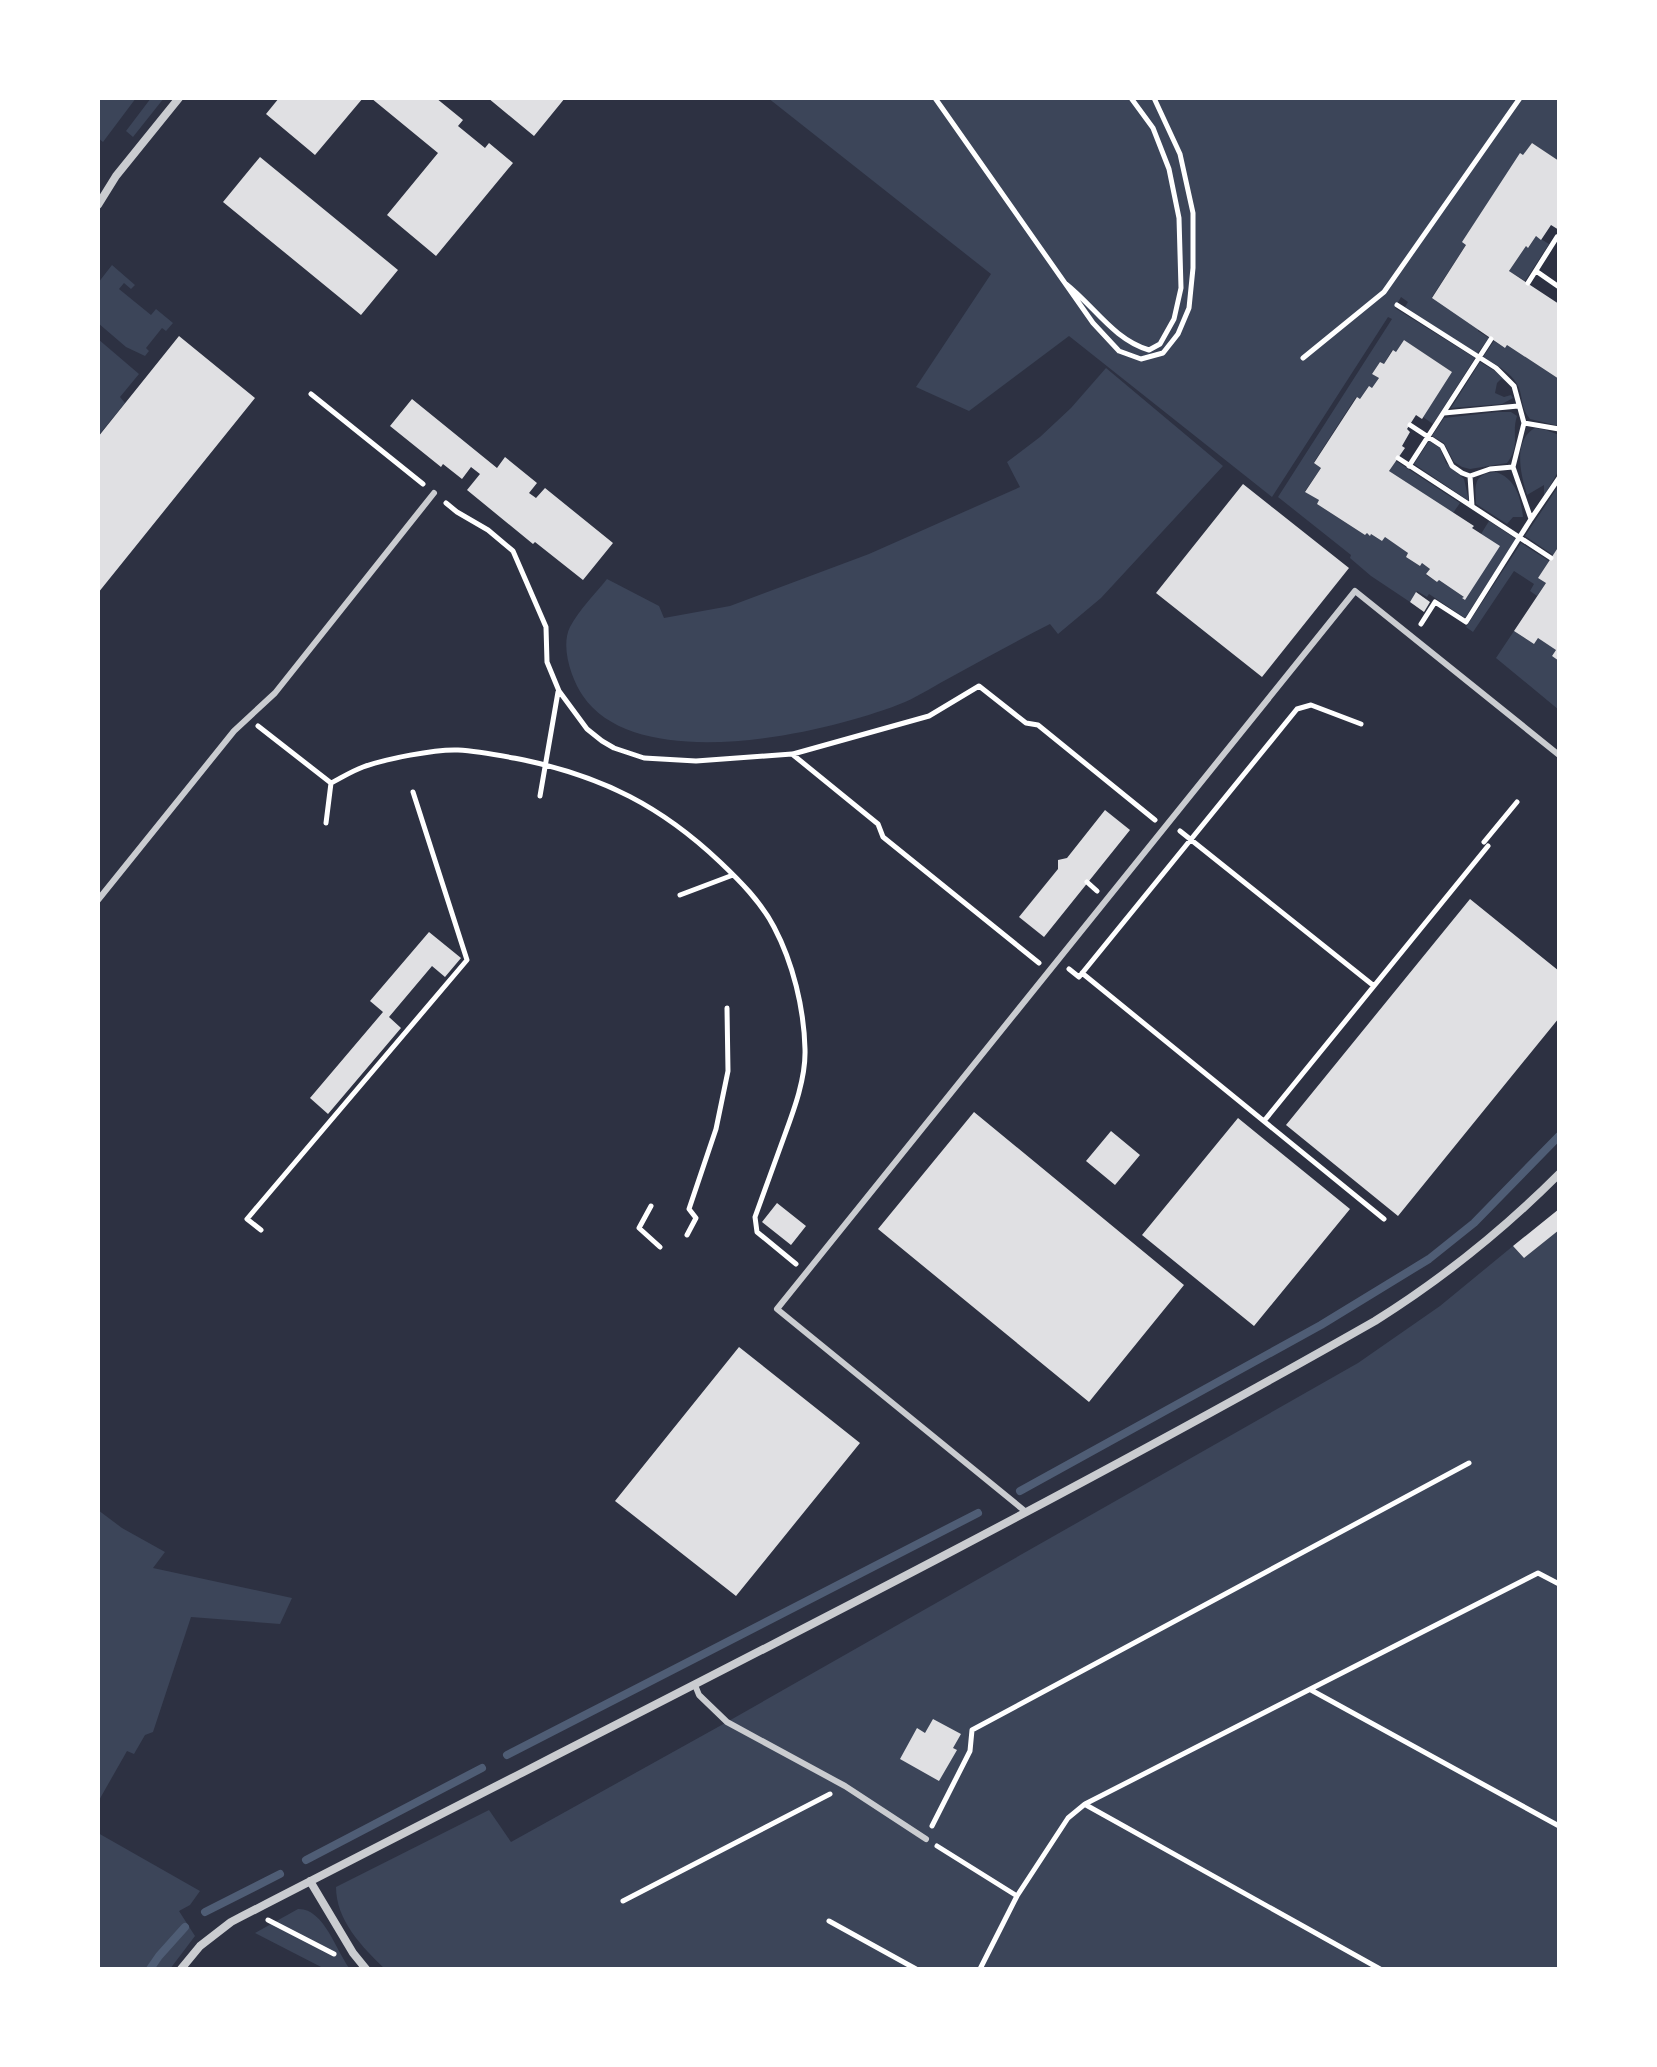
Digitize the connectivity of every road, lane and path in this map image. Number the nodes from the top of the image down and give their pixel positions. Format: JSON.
{"nodes":[{"id":1,"x":179,"y":98,"type":"edge"},
{"id":2,"x":935,"y":98,"type":"edge"},
{"id":3,"x":1131,"y":98,"type":"edge"},
{"id":4,"x":1154,"y":98,"type":"edge"},
{"id":5,"x":1520,"y":98,"type":"edge"},
{"id":6,"x":98,"y":205,"type":"edge"},
{"id":7,"x":1557,"y":237,"type":"edge"},
{"id":8,"x":1536,"y":271,"type":"junction"},
{"id":9,"x":1063,"y":281,"type":"junction"},
{"id":10,"x":1528,"y":283,"type":"dead end"},
{"id":11,"x":1559,"y":287,"type":"edge"},
{"id":12,"x":1397,"y":305,"type":"dead end"},
{"id":13,"x":1491,"y":339,"type":"dead end"},
{"id":14,"x":1303,"y":358,"type":"dead end"},
{"id":15,"x":1479,"y":358,"type":"junction"},
{"id":16,"x":311,"y":394,"type":"dead end"},
{"id":17,"x":1518,"y":406,"type":"junction"},
{"id":18,"x":1443,"y":413,"type":"junction"},
{"id":19,"x":1524,"y":423,"type":"junction"},
{"id":20,"x":1410,"y":425,"type":"dead end"},
{"id":21,"x":1559,"y":429,"type":"edge"},
{"id":22,"x":1428,"y":437,"type":"junction"},
{"id":23,"x":377,"y":447,"type":"dead end"},
{"id":24,"x":1398,"y":458,"type":"dead end"},
{"id":25,"x":1409,"y":466,"type":"junction"},
{"id":26,"x":1513,"y":467,"type":"junction"},
{"id":27,"x":1470,"y":476,"type":"junction"},
{"id":28,"x":1559,"y":478,"type":"edge"},
{"id":29,"x":434,"y":493,"type":"dead end"},
{"id":30,"x":1472,"y":506,"type":"junction"},
{"id":31,"x":1531,"y":519,"type":"junction"},
{"id":32,"x":488,"y":530,"type":"dead end"},
{"id":33,"x":1520,"y":538,"type":"junction"},
{"id":34,"x":1551,"y":558,"type":"dead end"},
{"id":35,"x":1427,"y":614,"type":"dead end"},
{"id":36,"x":559,"y":691,"type":"junction"},
{"id":37,"x":248,"y":718,"type":"junction"},
{"id":38,"x":1361,"y":724,"type":"dead end"},
{"id":39,"x":792,"y":754,"type":"junction"},
{"id":40,"x":1559,"y":755,"type":"edge"},
{"id":41,"x":546,"y":765,"type":"junction"},
{"id":42,"x":331,"y":783,"type":"junction"},
{"id":43,"x":413,"y":792,"type":"dead end"},
{"id":44,"x":540,"y":796,"type":"dead end"},
{"id":45,"x":1517,"y":802,"type":"dead end"},
{"id":46,"x":326,"y":823,"type":"dead end"},
{"id":47,"x":1165,"y":828,"type":"junction"},
{"id":48,"x":1181,"y":832,"type":"dead end"},
{"id":49,"x":1190,"y":840,"type":"junction"},
{"id":50,"x":733,"y":875,"type":"junction"},
{"id":51,"x":680,"y":895,"type":"dead end"},
{"id":52,"x":98,"y":900,"type":"edge"},
{"id":53,"x":1070,"y":970,"type":"dead end"},
{"id":54,"x":1050,"y":971,"type":"junction"},
{"id":55,"x":1082,"y":973,"type":"junction"},
{"id":56,"x":1374,"y":986,"type":"junction"},
{"id":57,"x":727,"y":1008,"type":"dead end"},
{"id":58,"x":1264,"y":1121,"type":"junction"},
{"id":59,"x":1559,"y":1174,"type":"edge"},
{"id":60,"x":651,"y":1206,"type":"dead end"},
{"id":61,"x":1384,"y":1219,"type":"dead end"},
{"id":62,"x":261,"y":1230,"type":"dead end"},
{"id":63,"x":687,"y":1235,"type":"dead end"},
{"id":64,"x":660,"y":1247,"type":"dead end"},
{"id":65,"x":807,"y":1272,"type":"junction"},
{"id":66,"x":1469,"y":1463,"type":"dead end"},
{"id":67,"x":1026,"y":1512,"type":"junction"},
{"id":68,"x":1559,"y":1584,"type":"edge"},
{"id":69,"x":695,"y":1685,"type":"junction"},
{"id":70,"x":1311,"y":1689,"type":"junction"},
{"id":71,"x":845,"y":1786,"type":"junction"},
{"id":72,"x":1085,"y":1804,"type":"junction"},
{"id":73,"x":1559,"y":1826,"type":"edge"},
{"id":74,"x":926,"y":1839,"type":"junction"},
{"id":75,"x":310,"y":1881,"type":"junction"},
{"id":76,"x":1017,"y":1896,"type":"junction"},
{"id":77,"x":623,"y":1901,"type":"dead end"},
{"id":78,"x":267,"y":1919,"type":"dead end"},
{"id":79,"x":829,"y":1921,"type":"dead end"},
{"id":80,"x":342,"y":1959,"type":"dead end"},
{"id":81,"x":181,"y":1969,"type":"edge"},
{"id":82,"x":366,"y":1969,"type":"edge"},
{"id":83,"x":916,"y":1969,"type":"edge"},
{"id":84,"x":980,"y":1969,"type":"edge"},
{"id":85,"x":1380,"y":1969,"type":"edge"}],
"edges":[{"from":1,"to":6,"type":"street"},
{"from":2,"to":9,"type":"path"},
{"from":3,"to":9,"type":"path"},
{"from":4,"to":9,"type":"path"},
{"from":5,"to":14,"type":"path"},
{"from":7,"to":8,"type":"path"},
{"from":8,"to":10,"type":"path"},
{"from":8,"to":11,"type":"path"},
{"from":12,"to":15,"type":"path"},
{"from":13,"to":15,"type":"path"},
{"from":15,"to":17,"type":"path"},
{"from":15,"to":18,"type":"path"},
{"from":16,"to":23,"type":"path"},
{"from":17,"to":18,"type":"path"},
{"from":17,"to":19,"type":"path"},
{"from":18,"to":22,"type":"path"},
{"from":19,"to":21,"type":"path"},
{"from":19,"to":26,"type":"path"},
{"from":20,"to":22,"type":"path"},
{"from":22,"to":25,"type":"path"},
{"from":22,"to":27,"type":"path"},
{"from":24,"to":25,"type":"path"},
{"from":25,"to":30,"type":"path"},
{"from":26,"to":27,"type":"path"},
{"from":26,"to":31,"type":"path"},
{"from":27,"to":30,"type":"path"},
{"from":28,"to":31,"type":"path"},
{"from":29,"to":37,"type":"lane"},
{"from":30,"to":33,"type":"path"},
{"from":31,"to":33,"type":"path"},
{"from":32,"to":36,"type":"path"},
{"from":33,"to":34,"type":"path"},
{"from":33,"to":35,"type":"path"},
{"from":36,"to":39,"type":"path"},
{"from":36,"to":41,"type":"path"},
{"from":37,"to":42,"type":"path"},
{"from":37,"to":52,"type":"lane"},
{"from":38,"to":49,"type":"path"},
{"from":39,"to":47,"type":"path"},
{"from":39,"to":54,"type":"path"},
{"from":40,"to":47,"type":"lane"},
{"from":41,"to":42,"type":"path"},
{"from":41,"to":44,"type":"path"},
{"from":41,"to":50,"type":"path"},
{"from":42,"to":46,"type":"path"},
{"from":43,"to":62,"type":"path"},
{"from":45,"to":56,"type":"path"},
{"from":47,"to":54,"type":"lane"},
{"from":48,"to":49,"type":"path"},
{"from":49,"to":55,"type":"path"},
{"from":49,"to":56,"type":"path"},
{"from":50,"to":51,"type":"path"},
{"from":50,"to":65,"type":"path"},
{"from":53,"to":55,"type":"path"},
{"from":54,"to":65,"type":"lane"},
{"from":55,"to":58,"type":"path"},
{"from":56,"to":58,"type":"path"},
{"from":57,"to":63,"type":"path"},
{"from":58,"to":61,"type":"path"},
{"from":59,"to":67,"type":"street"},
{"from":60,"to":64,"type":"path"},
{"from":65,"to":67,"type":"lane"},
{"from":66,"to":74,"type":"path"},
{"from":67,"to":69,"type":"street"},
{"from":68,"to":70,"type":"path"},
{"from":69,"to":71,"type":"lane"},
{"from":69,"to":75,"type":"street"},
{"from":70,"to":72,"type":"path"},
{"from":70,"to":73,"type":"path"},
{"from":71,"to":74,"type":"lane"},
{"from":71,"to":77,"type":"path"},
{"from":72,"to":76,"type":"path"},
{"from":72,"to":85,"type":"path"},
{"from":74,"to":76,"type":"path"},
{"from":75,"to":81,"type":"street"},
{"from":75,"to":82,"type":"street"},
{"from":76,"to":84,"type":"path"},
{"from":78,"to":80,"type":"path"},
{"from":79,"to":83,"type":"path"}]}
